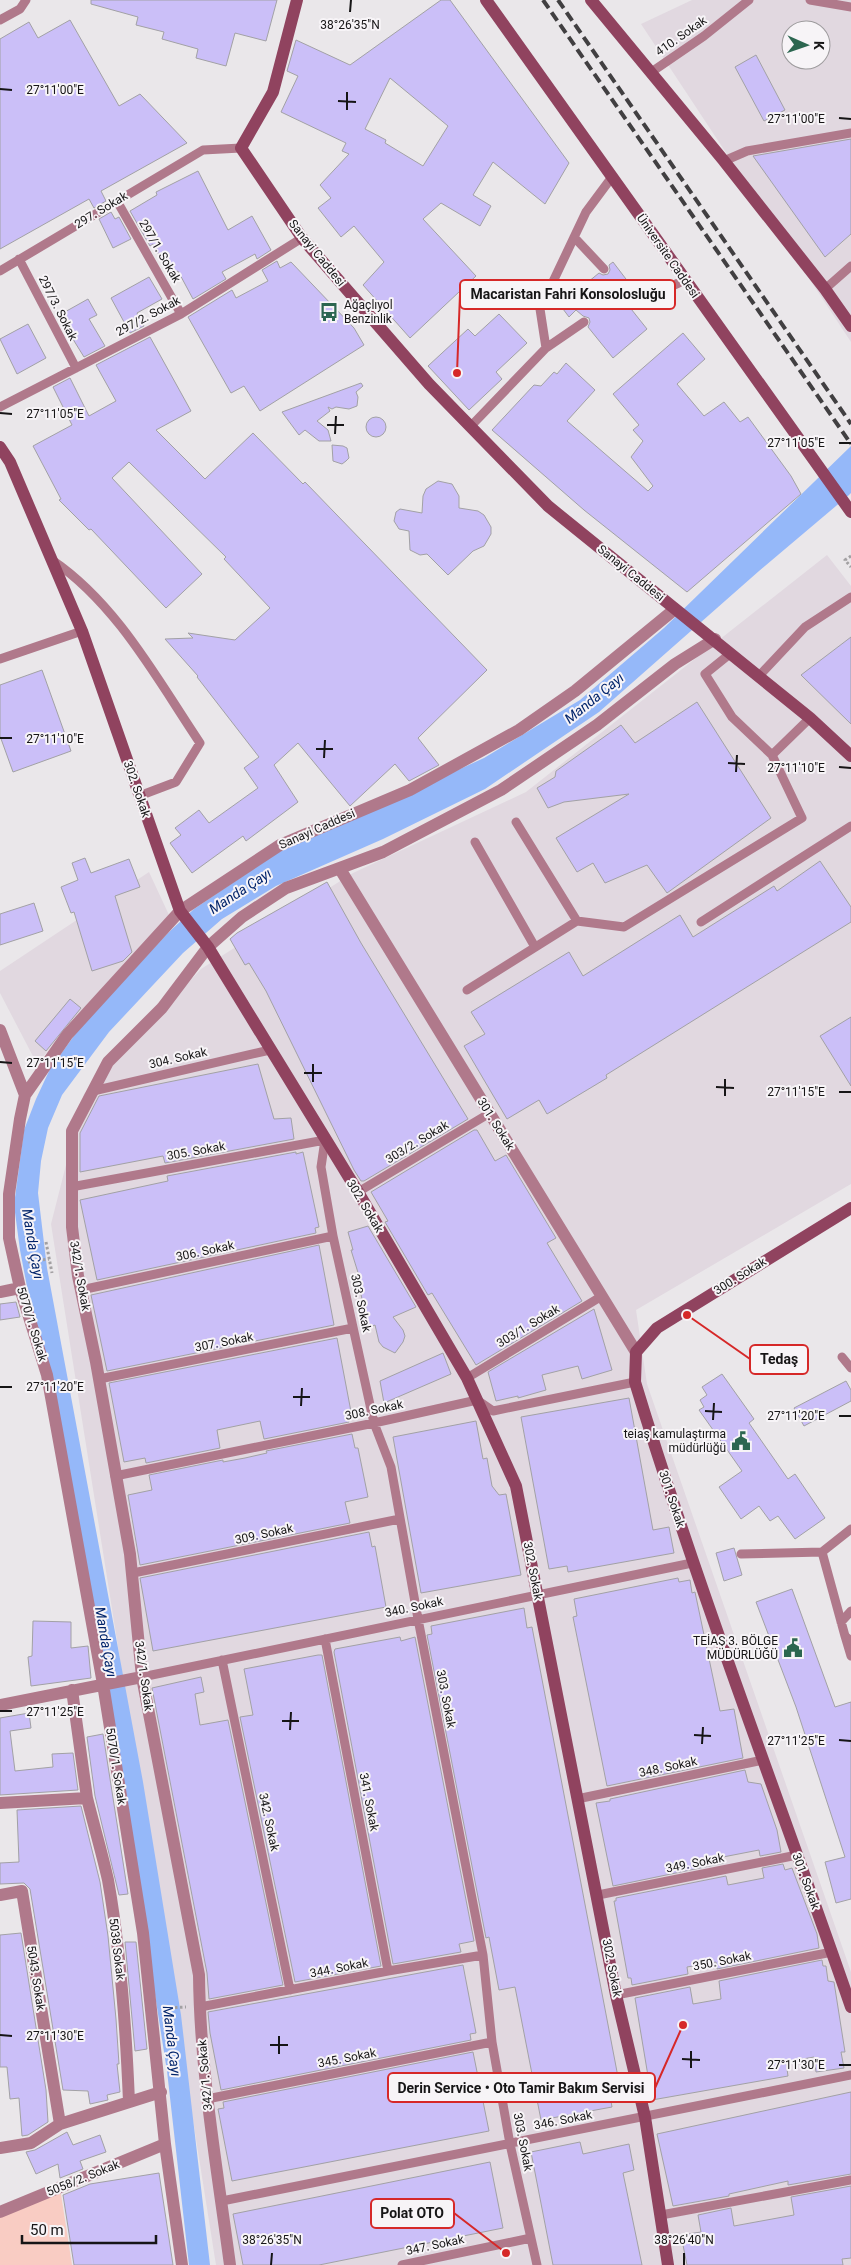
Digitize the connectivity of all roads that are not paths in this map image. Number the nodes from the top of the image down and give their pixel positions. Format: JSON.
{"nodes":[{"id":1,"x":26,"y":0,"type":"edge"},
{"id":2,"x":297,"y":0,"type":"edge"},
{"id":3,"x":486,"y":0,"type":"edge"},
{"id":4,"x":591,"y":0,"type":"edge"},
{"id":5,"x":749,"y":0,"type":"edge"},
{"id":6,"x":810,"y":0,"type":"edge"},
{"id":7,"x":851,"y":7,"type":"edge"},
{"id":8,"x":0,"y":20,"type":"edge"},
{"id":9,"x":650,"y":73,"type":"junction"},
{"id":10,"x":851,"y":133,"type":"edge"},
{"id":11,"x":241,"y":148,"type":"junction"},
{"id":12,"x":724,"y":160,"type":"junction"},
{"id":13,"x":612,"y":177,"type":"junction"},
{"id":14,"x":117,"y":201,"type":"junction"},
{"id":15,"x":574,"y":237,"type":"junction"},
{"id":16,"x":302,"y":238,"type":"junction"},
{"id":17,"x":19,"y":260,"type":"junction"},
{"id":18,"x":851,"y":266,"type":"edge"},
{"id":19,"x":604,"y":269,"type":"dead end"},
{"id":20,"x":0,"y":271,"type":"edge"},
{"id":21,"x":685,"y":280,"type":"junction"},
{"id":22,"x":825,"y":288,"type":"junction"},
{"id":23,"x":622,"y":291,"type":"dead end"},
{"id":24,"x":181,"y":314,"type":"junction"},
{"id":25,"x":584,"y":322,"type":"dead end"},
{"id":26,"x":851,"y":326,"type":"edge"},
{"id":27,"x":546,"y":348,"type":"junction"},
{"id":28,"x":76,"y":368,"type":"junction"},
{"id":29,"x":0,"y":408,"type":"edge"},
{"id":30,"x":470,"y":427,"type":"junction"},
{"id":31,"x":0,"y":447,"type":"edge"},
{"id":32,"x":851,"y":512,"type":"edge"},
{"id":33,"x":51,"y":560,"type":"junction"},
{"id":34,"x":851,"y":597,"type":"edge"},
{"id":35,"x":678,"y":611,"type":"junction"},
{"id":36,"x":82,"y":631,"type":"junction"},
{"id":37,"x":713,"y":637,"type":"junction"},
{"id":38,"x":731,"y":653,"type":"junction"},
{"id":39,"x":0,"y":659,"type":"edge"},
{"id":40,"x":760,"y":676,"type":"junction"},
{"id":41,"x":810,"y":718,"type":"junction"},
{"id":42,"x":772,"y":756,"type":"junction"},
{"id":43,"x":851,"y":756,"type":"edge"},
{"id":44,"x":139,"y":796,"type":"junction"},
{"id":45,"x":516,"y":822,"type":"dead end"},
{"id":46,"x":851,"y":826,"type":"edge"},
{"id":47,"x":475,"y":842,"type":"dead end"},
{"id":48,"x":340,"y":869,"type":"junction"},
{"id":49,"x":180,"y":911,"type":"junction"},
{"id":50,"x":577,"y":921,"type":"junction"},
{"id":51,"x":701,"y":922,"type":"dead end"},
{"id":52,"x":208,"y":947,"type":"junction"},
{"id":53,"x":535,"y":947,"type":"junction"},
{"id":54,"x":467,"y":990,"type":"dead end"},
{"id":55,"x":0,"y":1030,"type":"edge"},
{"id":56,"x":270,"y":1050,"type":"junction"},
{"id":57,"x":92,"y":1091,"type":"junction"},
{"id":58,"x":25,"y":1095,"type":"junction"},
{"id":59,"x":490,"y":1114,"type":"junction"},
{"id":60,"x":325,"y":1140,"type":"junction"},
{"id":61,"x":6,"y":1184,"type":"edge"},
{"id":62,"x":71,"y":1187,"type":"junction"},
{"id":63,"x":358,"y":1192,"type":"junction"},
{"id":64,"x":851,"y":1208,"type":"edge"},
{"id":65,"x":333,"y":1236,"type":"junction"},
{"id":66,"x":20,"y":1288,"type":"junction"},
{"id":67,"x":81,"y":1290,"type":"junction"},
{"id":68,"x":0,"y":1292,"type":"edge"},
{"id":69,"x":602,"y":1296,"type":"junction"},
{"id":70,"x":353,"y":1328,"type":"junction"},
{"id":71,"x":636,"y":1352,"type":"junction"},
{"id":72,"x":842,"y":1356,"type":"dead end"},
{"id":73,"x":851,"y":1368,"type":"edge"},
{"id":74,"x":467,"y":1378,"type":"junction"},
{"id":75,"x":99,"y":1379,"type":"junction"},
{"id":76,"x":635,"y":1382,"type":"junction"},
{"id":77,"x":477,"y":1400,"type":"junction"},
{"id":78,"x":374,"y":1423,"type":"junction"},
{"id":79,"x":115,"y":1476,"type":"junction"},
{"id":80,"x":400,"y":1519,"type":"junction"},
{"id":81,"x":851,"y":1529,"type":"edge"},
{"id":82,"x":822,"y":1552,"type":"junction"},
{"id":83,"x":741,"y":1554,"type":"dead end"},
{"id":84,"x":692,"y":1563,"type":"junction"},
{"id":85,"x":133,"y":1573,"type":"junction"},
{"id":86,"x":537,"y":1595,"type":"junction"},
{"id":87,"x":851,"y":1612,"type":"edge"},
{"id":88,"x":418,"y":1619,"type":"junction"},
{"id":89,"x":841,"y":1622,"type":"junction"},
{"id":90,"x":325,"y":1639,"type":"junction"},
{"id":91,"x":848,"y":1639,"type":"edge"},
{"id":92,"x":851,"y":1656,"type":"edge"},
{"id":93,"x":222,"y":1660,"type":"junction"},
{"id":94,"x":142,"y":1677,"type":"junction"},
{"id":95,"x":106,"y":1683,"type":"junction"},
{"id":96,"x":72,"y":1690,"type":"junction"},
{"id":97,"x":0,"y":1705,"type":"edge"},
{"id":98,"x":764,"y":1760,"type":"junction"},
{"id":99,"x":87,"y":1798,"type":"junction"},
{"id":100,"x":577,"y":1799,"type":"junction"},
{"id":101,"x":0,"y":1803,"type":"edge"},
{"id":102,"x":797,"y":1855,"type":"junction"},
{"id":103,"x":0,"y":1895,"type":"edge"},
{"id":104,"x":598,"y":1896,"type":"junction"},
{"id":105,"x":832,"y":1952,"type":"junction"},
{"id":106,"x":484,"y":1955,"type":"junction"},
{"id":107,"x":388,"y":1971,"type":"junction"},
{"id":108,"x":290,"y":1990,"type":"junction"},
{"id":109,"x":616,"y":1995,"type":"junction"},
{"id":110,"x":200,"y":2007,"type":"junction"},
{"id":111,"x":851,"y":2007,"type":"edge"},
{"id":112,"x":492,"y":2042,"type":"junction"},
{"id":113,"x":851,"y":2076,"type":"edge"},
{"id":114,"x":161,"y":2092,"type":"junction"},
{"id":115,"x":207,"y":2099,"type":"junction"},
{"id":116,"x":128,"y":2102,"type":"junction"},
{"id":117,"x":645,"y":2117,"type":"junction"},
{"id":118,"x":60,"y":2124,"type":"junction"},
{"id":119,"x":165,"y":2144,"type":"junction"},
{"id":120,"x":510,"y":2144,"type":"junction"},
{"id":121,"x":0,"y":2148,"type":"edge"},
{"id":122,"x":851,"y":2180,"type":"edge"},
{"id":123,"x":222,"y":2201,"type":"junction"},
{"id":124,"x":0,"y":2212,"type":"edge"},
{"id":125,"x":661,"y":2215,"type":"junction"},
{"id":126,"x":531,"y":2238,"type":"junction"},
{"id":127,"x":182,"y":2265,"type":"edge"},
{"id":128,"x":230,"y":2265,"type":"edge"},
{"id":129,"x":403,"y":2265,"type":"edge"},
{"id":130,"x":537,"y":2265,"type":"edge"},
{"id":131,"x":668,"y":2265,"type":"edge"}],
"edges":[{"from":1,"to":8,"type":"lane"},
{"from":2,"to":11,"type":"street"},
{"from":3,"to":13,"type":"street","name":"Üniversite Caddesi"},
{"from":4,"to":9,"type":"street"},
{"from":5,"to":9,"type":"lane","name":"410. Sokak"},
{"from":6,"to":7,"type":"lane"},
{"from":9,"to":12,"type":"street"},
{"from":10,"to":12,"type":"lane"},
{"from":11,"to":14,"type":"lane","name":"297. Sokak"},
{"from":11,"to":16,"type":"street","name":"Sanayi Caddesi"},
{"from":12,"to":22,"type":"street"},
{"from":13,"to":15,"type":"lane"},
{"from":13,"to":21,"type":"street","name":"Üniversite Caddesi"},
{"from":14,"to":17,"type":"lane","name":"297. Sokak"},
{"from":14,"to":24,"type":"lane","name":"297/1. Sokak"},
{"from":15,"to":19,"type":"lane"},
{"from":15,"to":27,"type":"lane"},
{"from":16,"to":24,"type":"lane","name":"297/2. Sokak"},
{"from":16,"to":30,"type":"street","name":"Sanayi Caddesi"},
{"from":17,"to":20,"type":"lane","name":"297. Sokak"},
{"from":17,"to":28,"type":"lane","name":"297/3. Sokak"},
{"from":18,"to":22,"type":"lane"},
{"from":21,"to":23,"type":"lane"},
{"from":21,"to":32,"type":"street","name":"Üniversite Caddesi"},
{"from":22,"to":26,"type":"street"},
{"from":24,"to":28,"type":"lane","name":"297/2. Sokak"},
{"from":25,"to":27,"type":"lane"},
{"from":27,"to":30,"type":"lane"},
{"from":28,"to":29,"type":"lane","name":"297/2. Sokak"},
{"from":30,"to":35,"type":"street","name":"Sanayi Caddesi"},
{"from":31,"to":33,"type":"street","name":"302. Sokak"},
{"from":33,"to":36,"type":"street","name":"302. Sokak"},
{"from":33,"to":44,"type":"lane"},
{"from":34,"to":40,"type":"lane"},
{"from":35,"to":37,"type":"street","name":"Sanayi Caddesi"},
{"from":35,"to":49,"type":"street","name":"Sanayi Caddesi"},
{"from":36,"to":39,"type":"lane"},
{"from":36,"to":44,"type":"street","name":"302. Sokak"},
{"from":37,"to":38,"type":"street","name":"Sanayi Caddesi"},
{"from":37,"to":48,"type":"street","name":"342/1. Sokak"},
{"from":38,"to":40,"type":"street","name":"Sanayi Caddesi"},
{"from":38,"to":42,"type":"lane"},
{"from":40,"to":41,"type":"street","name":"Sanayi Caddesi"},
{"from":41,"to":42,"type":"lane"},
{"from":41,"to":43,"type":"street","name":"Sanayi Caddesi"},
{"from":42,"to":50,"type":"lane"},
{"from":44,"to":49,"type":"street","name":"302. Sokak"},
{"from":45,"to":50,"type":"lane"},
{"from":46,"to":51,"type":"lane"},
{"from":47,"to":53,"type":"lane"},
{"from":48,"to":52,"type":"street","name":"342/1. Sokak"},
{"from":48,"to":59,"type":"street","name":"301. Sokak"},
{"from":49,"to":52,"type":"street","name":"302. Sokak"},
{"from":49,"to":58,"type":"street"},
{"from":50,"to":53,"type":"lane"},
{"from":52,"to":56,"type":"street","name":"302. Sokak"},
{"from":52,"to":57,"type":"street","name":"342/1. Sokak"},
{"from":53,"to":54,"type":"lane"},
{"from":55,"to":58,"type":"street"},
{"from":56,"to":57,"type":"lane","name":"304. Sokak"},
{"from":56,"to":60,"type":"street","name":"302. Sokak"},
{"from":57,"to":62,"type":"street","name":"342/1. Sokak"},
{"from":58,"to":61,"type":"street","name":"5070/1. Sokak"},
{"from":59,"to":63,"type":"lane","name":"303/2. Sokak"},
{"from":59,"to":69,"type":"street","name":"301. Sokak"},
{"from":60,"to":62,"type":"lane","name":"305. Sokak"},
{"from":60,"to":63,"type":"street","name":"302. Sokak"},
{"from":60,"to":65,"type":"lane","name":"303. Sokak"},
{"from":61,"to":66,"type":"street","name":"5070/1. Sokak"},
{"from":62,"to":67,"type":"street","name":"342/1. Sokak"},
{"from":63,"to":74,"type":"street","name":"302. Sokak"},
{"from":64,"to":71,"type":"street","name":"300. Sokak"},
{"from":65,"to":67,"type":"lane","name":"306. Sokak"},
{"from":65,"to":70,"type":"lane","name":"303. Sokak"},
{"from":66,"to":68,"type":"street"},
{"from":66,"to":95,"type":"street","name":"5070/1. Sokak"},
{"from":67,"to":75,"type":"street","name":"342/1. Sokak"},
{"from":69,"to":71,"type":"street","name":"301. Sokak"},
{"from":69,"to":74,"type":"lane","name":"303/1. Sokak"},
{"from":70,"to":75,"type":"lane","name":"307. Sokak"},
{"from":70,"to":78,"type":"lane","name":"303. Sokak"},
{"from":71,"to":76,"type":"street","name":"301. Sokak"},
{"from":72,"to":73,"type":"lane"},
{"from":74,"to":77,"type":"street","name":"302. Sokak"},
{"from":75,"to":79,"type":"street","name":"342/1. Sokak"},
{"from":76,"to":77,"type":"lane"},
{"from":76,"to":84,"type":"street","name":"301. Sokak"},
{"from":77,"to":78,"type":"lane","name":"308. Sokak"},
{"from":77,"to":86,"type":"street","name":"302. Sokak"},
{"from":78,"to":79,"type":"lane","name":"308. Sokak"},
{"from":78,"to":80,"type":"lane","name":"303. Sokak"},
{"from":79,"to":85,"type":"street","name":"342/1. Sokak"},
{"from":80,"to":85,"type":"lane","name":"309. Sokak"},
{"from":80,"to":88,"type":"lane","name":"303. Sokak"},
{"from":81,"to":82,"type":"lane"},
{"from":82,"to":83,"type":"lane"},
{"from":82,"to":89,"type":"lane"},
{"from":84,"to":86,"type":"lane","name":"340. Sokak"},
{"from":84,"to":98,"type":"street","name":"301. Sokak"},
{"from":85,"to":94,"type":"street","name":"342/1. Sokak"},
{"from":86,"to":88,"type":"lane","name":"340. Sokak"},
{"from":86,"to":100,"type":"street","name":"302. Sokak"},
{"from":87,"to":89,"type":"lane"},
{"from":88,"to":90,"type":"lane","name":"340. Sokak"},
{"from":88,"to":106,"type":"lane","name":"303. Sokak"},
{"from":89,"to":91,"type":"lane"},
{"from":90,"to":93,"type":"lane","name":"340. Sokak"},
{"from":90,"to":107,"type":"lane","name":"341. Sokak"},
{"from":91,"to":92,"type":"lane"},
{"from":93,"to":94,"type":"lane","name":"340. Sokak"},
{"from":93,"to":108,"type":"lane","name":"342. Sokak"},
{"from":94,"to":95,"type":"street"},
{"from":94,"to":110,"type":"street","name":"342/1. Sokak"},
{"from":95,"to":96,"type":"street"},
{"from":95,"to":114,"type":"street","name":"5070/1. Sokak"},
{"from":96,"to":97,"type":"street"},
{"from":96,"to":99,"type":"street","name":"5038 Sokak"},
{"from":98,"to":100,"type":"lane","name":"348. Sokak"},
{"from":98,"to":102,"type":"street","name":"301. Sokak"},
{"from":99,"to":101,"type":"street"},
{"from":99,"to":116,"type":"street","name":"5038 Sokak"},
{"from":100,"to":104,"type":"street","name":"302. Sokak"},
{"from":102,"to":104,"type":"lane","name":"349. Sokak"},
{"from":102,"to":105,"type":"street","name":"301. Sokak"},
{"from":103,"to":118,"type":"street","name":"5043. Sokak"},
{"from":104,"to":109,"type":"street","name":"302. Sokak"},
{"from":105,"to":109,"type":"lane","name":"350. Sokak"},
{"from":105,"to":111,"type":"street","name":"301. Sokak"},
{"from":106,"to":107,"type":"lane","name":"344. Sokak"},
{"from":106,"to":112,"type":"lane","name":"303. Sokak"},
{"from":107,"to":108,"type":"lane","name":"344. Sokak"},
{"from":108,"to":110,"type":"lane","name":"344. Sokak"},
{"from":109,"to":117,"type":"street","name":"302. Sokak"},
{"from":110,"to":115,"type":"street","name":"342/1. Sokak"},
{"from":112,"to":115,"type":"lane","name":"345. Sokak"},
{"from":112,"to":120,"type":"lane","name":"303. Sokak"},
{"from":113,"to":117,"type":"lane","name":"346. Sokak"},
{"from":114,"to":116,"type":"street"},
{"from":114,"to":119,"type":"street","name":"5070/1. Sokak"},
{"from":115,"to":123,"type":"street","name":"342/1. Sokak"},
{"from":116,"to":118,"type":"street"},
{"from":117,"to":120,"type":"lane","name":"346. Sokak"},
{"from":117,"to":125,"type":"street","name":"302. Sokak"},
{"from":118,"to":121,"type":"street"},
{"from":119,"to":124,"type":"street","name":"5058/2. Sokak"},
{"from":119,"to":127,"type":"street","name":"5070/1. Sokak"},
{"from":120,"to":123,"type":"lane","name":"346. Sokak"},
{"from":120,"to":126,"type":"lane","name":"303. Sokak"},
{"from":122,"to":125,"type":"lane"},
{"from":123,"to":128,"type":"street","name":"342/1. Sokak"},
{"from":125,"to":131,"type":"street","name":"302. Sokak"},
{"from":126,"to":129,"type":"lane","name":"347. Sokak"},
{"from":126,"to":130,"type":"lane","name":"303. Sokak"}]}
